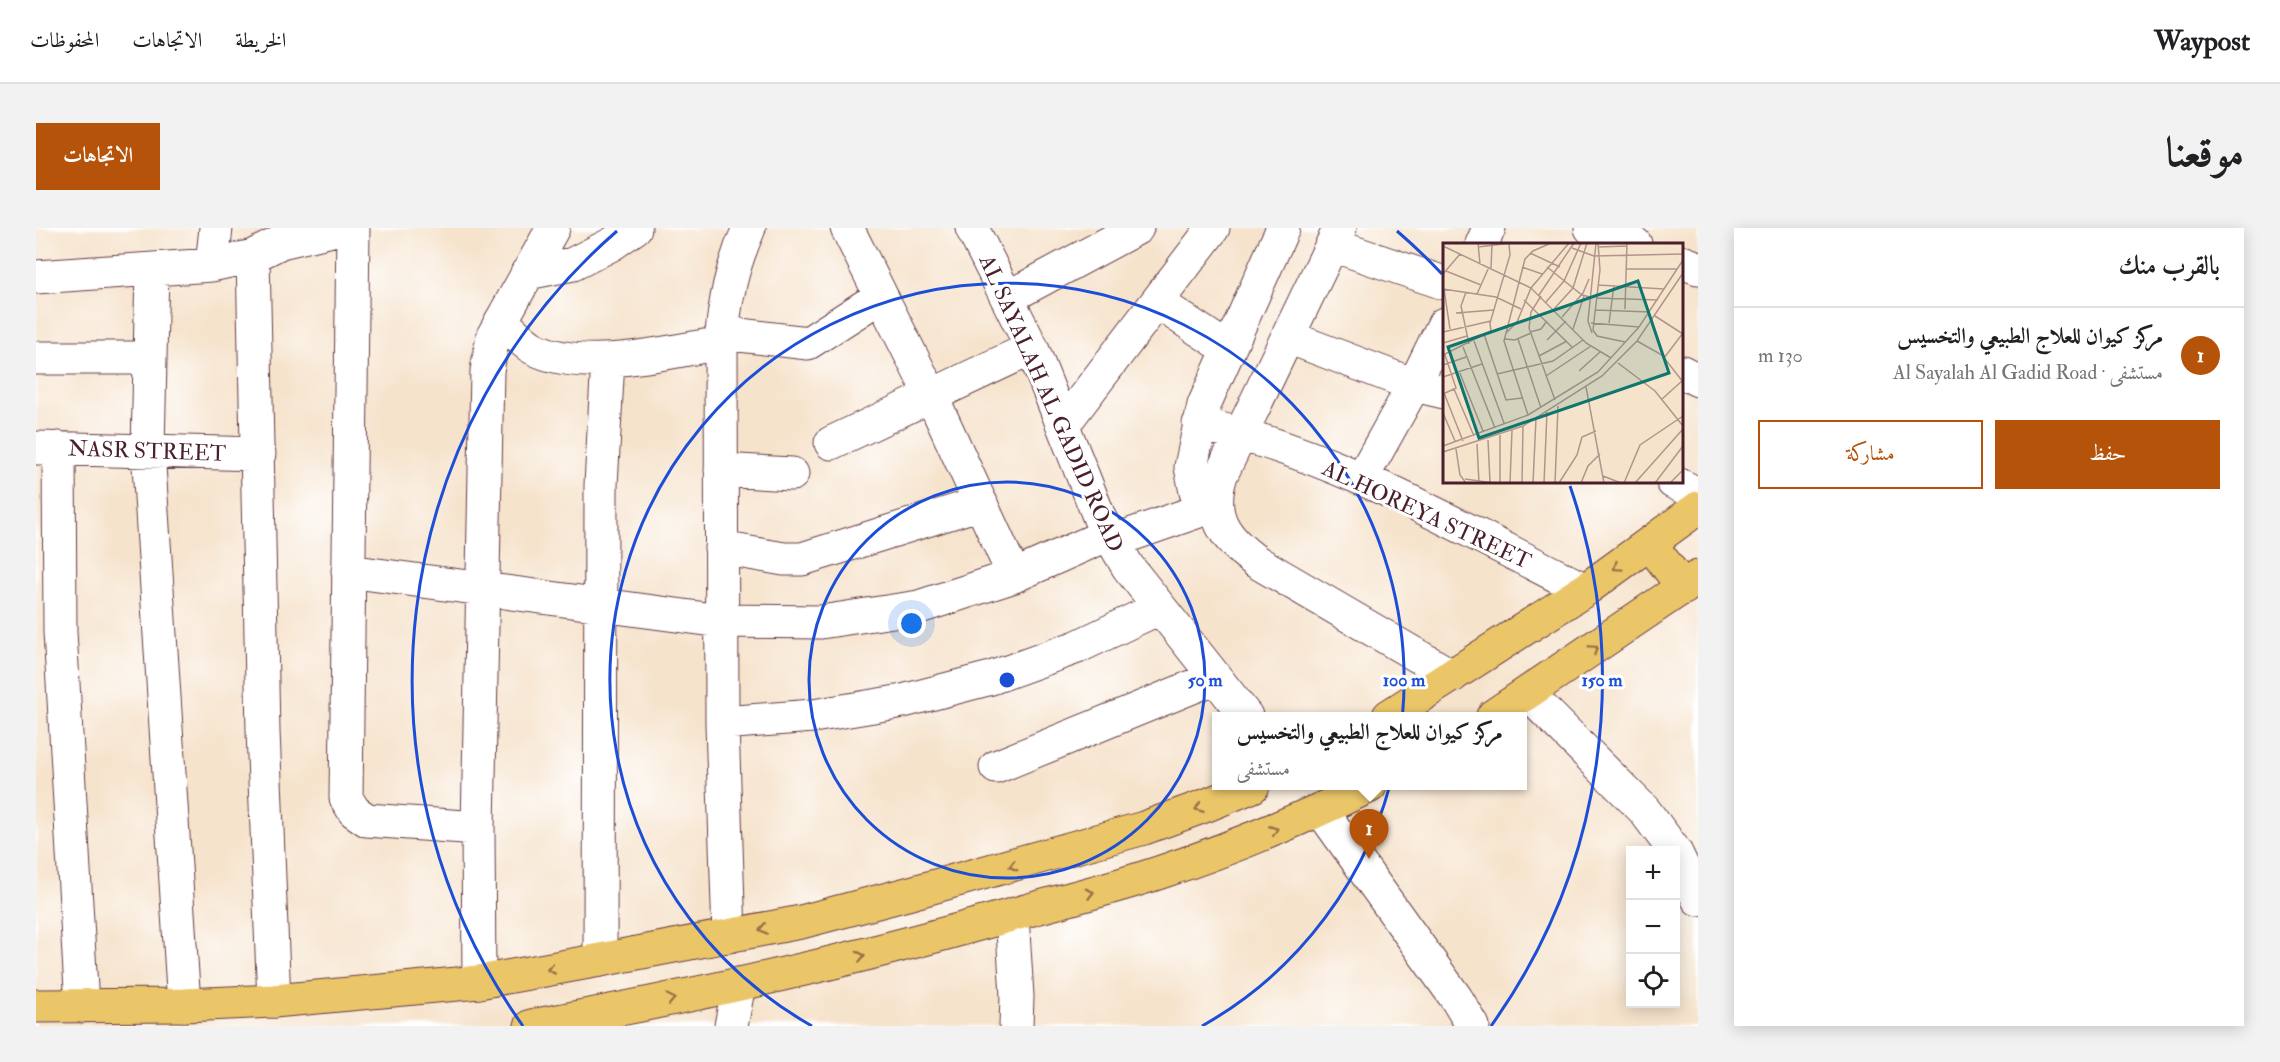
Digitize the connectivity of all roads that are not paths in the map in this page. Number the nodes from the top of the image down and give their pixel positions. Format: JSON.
{"nodes":[{"id":1,"x":216,"y":228,"type":"edge"},
{"id":2,"x":341,"y":228,"type":"edge"},
{"id":3,"x":353,"y":228,"type":"edge"},
{"id":4,"x":553,"y":228,"type":"edge"},
{"id":5,"x":635,"y":228,"type":"edge"},
{"id":6,"x":749,"y":228,"type":"edge"},
{"id":7,"x":847,"y":228,"type":"edge"},
{"id":8,"x":972,"y":228,"type":"edge"},
{"id":9,"x":1137,"y":228,"type":"edge"},
{"id":10,"x":1213,"y":228,"type":"edge"},
{"id":11,"x":1283,"y":228,"type":"edge"},
{"id":12,"x":1489,"y":228,"type":"edge"},
{"id":13,"x":1593,"y":228,"type":"edge"},
{"id":14,"x":1336,"y":237,"type":"edge"},
{"id":15,"x":1482,"y":243,"type":"edge"},
{"id":16,"x":1588,"y":243,"type":"edge"},
{"id":17,"x":1632,"y":243,"type":"edge"},
{"id":18,"x":253,"y":256,"type":"junction"},
{"id":19,"x":1683,"y":262,"type":"edge"},
{"id":20,"x":212,"y":265,"type":"junction"},
{"id":21,"x":1698,"y":268,"type":"edge"},
{"id":22,"x":152,"y":269,"type":"junction"},
{"id":23,"x":527,"y":273,"type":"junction"},
{"id":24,"x":36,"y":277,"type":"edge"},
{"id":25,"x":1443,"y":283,"type":"edge"},
{"id":26,"x":881,"y":296,"type":"junction"},
{"id":27,"x":1007,"y":298,"type":"junction"},
{"id":28,"x":1156,"y":302,"type":"junction"},
{"id":29,"x":501,"y":321,"type":"junction"},
{"id":30,"x":1443,"y":328,"type":"edge"},
{"id":31,"x":722,"y":338,"type":"junction"},
{"id":32,"x":1287,"y":338,"type":"junction"},
{"id":33,"x":1032,"y":348,"type":"junction"},
{"id":34,"x":1228,"y":349,"type":"junction"},
{"id":35,"x":36,"y":358,"type":"edge"},
{"id":36,"x":150,"y":358,"type":"junction"},
{"id":37,"x":608,"y":360,"type":"junction"},
{"id":38,"x":1429,"y":388,"type":"edge"},
{"id":39,"x":932,"y":397,"type":"junction"},
{"id":40,"x":1199,"y":424,"type":"junction"},
{"id":41,"x":1063,"y":425,"type":"junction"},
{"id":42,"x":1241,"y":433,"type":"junction"},
{"id":43,"x":831,"y":443,"type":"dead end"},
{"id":44,"x":47,"y":448,"type":"edge"},
{"id":45,"x":148,"y":450,"type":"junction"},
{"id":46,"x":259,"y":454,"type":"junction"},
{"id":47,"x":721,"y":470,"type":"junction"},
{"id":48,"x":792,"y":474,"type":"dead end"},
{"id":49,"x":1362,"y":478,"type":"junction"},
{"id":50,"x":1675,"y":483,"type":"edge"},
{"id":51,"x":1698,"y":494,"type":"edge"},
{"id":52,"x":981,"y":503,"type":"junction"},
{"id":53,"x":1210,"y":507,"type":"junction"},
{"id":54,"x":1698,"y":508,"type":"edge"},
{"id":55,"x":1111,"y":537,"type":"junction"},
{"id":56,"x":1650,"y":544,"type":"junction"},
{"id":57,"x":721,"y":548,"type":"junction"},
{"id":58,"x":348,"y":572,"type":"junction"},
{"id":59,"x":1014,"y":576,"type":"junction"},
{"id":60,"x":1691,"y":582,"type":"edge"},
{"id":61,"x":482,"y":589,"type":"junction"},
{"id":62,"x":1585,"y":590,"type":"junction"},
{"id":63,"x":601,"y":605,"type":"junction"},
{"id":64,"x":1159,"y":608,"type":"junction"},
{"id":65,"x":721,"y":621,"type":"junction"},
{"id":66,"x":1452,"y":676,"type":"junction"},
{"id":67,"x":1214,"y":678,"type":"junction"},
{"id":68,"x":1528,"y":694,"type":"junction"},
{"id":69,"x":1242,"y":712,"type":"edge"},
{"id":70,"x":1397,"y":712,"type":"edge"},
{"id":71,"x":1500,"y":712,"type":"edge"},
{"id":72,"x":722,"y":723,"type":"junction"},
{"id":73,"x":996,"y":767,"type":"dead end"},
{"id":74,"x":1243,"y":790,"type":"edge"},
{"id":75,"x":1362,"y":790,"type":"edge"},
{"id":76,"x":1320,"y":810,"type":"junction"},
{"id":77,"x":478,"y":828,"type":"junction"},
{"id":78,"x":1671,"y":846,"type":"edge"},
{"id":79,"x":1680,"y":862,"type":"edge"},
{"id":80,"x":907,"y":894,"type":"junction"},
{"id":81,"x":1698,"y":899,"type":"edge"},
{"id":82,"x":1012,"y":915,"type":"junction"},
{"id":83,"x":801,"y":922,"type":"junction"},
{"id":84,"x":729,"y":936,"type":"junction"},
{"id":85,"x":918,"y":942,"type":"junction"},
{"id":86,"x":600,"y":960,"type":"junction"},
{"id":87,"x":811,"y":968,"type":"junction"},
{"id":88,"x":479,"y":981,"type":"junction"},
{"id":89,"x":739,"y":984,"type":"junction"},
{"id":90,"x":274,"y":1001,"type":"junction"},
{"id":91,"x":184,"y":1005,"type":"junction"},
{"id":92,"x":36,"y":1006,"type":"edge"},
{"id":93,"x":82,"y":1006,"type":"junction"},
{"id":94,"x":634,"y":1016,"type":"edge"},
{"id":95,"x":532,"y":1026,"type":"edge"},
{"id":96,"x":731,"y":1026,"type":"edge"},
{"id":97,"x":1016,"y":1026,"type":"edge"},
{"id":98,"x":1473,"y":1026,"type":"edge"}],
"edges":[{"from":1,"to":20,"type":"street"},
{"from":2,"to":18,"type":"street"},
{"from":3,"to":58,"type":"street"},
{"from":4,"to":23,"type":"street"},
{"from":5,"to":23,"type":"street"},
{"from":6,"to":31,"type":"street"},
{"from":7,"to":26,"type":"street"},
{"from":8,"to":27,"type":"street","name":"AL SAYALAH AL GADID ROAD"},
{"from":9,"to":27,"type":"street"},
{"from":10,"to":28,"type":"street"},
{"from":11,"to":34,"type":"street"},
{"from":12,"to":15,"type":"street"},
{"from":13,"to":16,"type":"street"},
{"from":13,"to":17,"type":"street"},
{"from":14,"to":25,"type":"street"},
{"from":14,"to":32,"type":"street"},
{"from":18,"to":20,"type":"street"},
{"from":18,"to":46,"type":"street"},
{"from":19,"to":21,"type":"street"},
{"from":20,"to":22,"type":"street"},
{"from":22,"to":24,"type":"street"},
{"from":22,"to":36,"type":"street"},
{"from":23,"to":29,"type":"street"},
{"from":26,"to":31,"type":"street"},
{"from":26,"to":39,"type":"street"},
{"from":27,"to":33,"type":"street","name":"AL SAYALAH AL GADID ROAD"},
{"from":28,"to":34,"type":"street"},
{"from":28,"to":41,"type":"street"},
{"from":29,"to":37,"type":"street"},
{"from":29,"to":61,"type":"street"},
{"from":30,"to":38,"type":"street"},
{"from":31,"to":37,"type":"street"},
{"from":31,"to":47,"type":"street"},
{"from":32,"to":38,"type":"street"},
{"from":32,"to":42,"type":"street"},
{"from":33,"to":39,"type":"street"},
{"from":33,"to":41,"type":"street","name":"AL SAYALAH AL GADID ROAD"},
{"from":34,"to":40,"type":"street"},
{"from":35,"to":36,"type":"street"},
{"from":36,"to":45,"type":"street"},
{"from":37,"to":63,"type":"street"},
{"from":38,"to":49,"type":"street"},
{"from":39,"to":43,"type":"street"},
{"from":39,"to":52,"type":"street"},
{"from":40,"to":42,"type":"street","name":"AL HOREYA STREET"},
{"from":40,"to":53,"type":"street"},
{"from":41,"to":55,"type":"street","name":"AL SAYALAH AL GADID ROAD"},
{"from":42,"to":49,"type":"street","name":"AL HOREYA STREET"},
{"from":42,"to":53,"type":"street"},
{"from":44,"to":45,"type":"street","name":"NASR STREET"},
{"from":44,"to":93,"type":"street"},
{"from":45,"to":46,"type":"street","name":"NASR STREET"},
{"from":45,"to":91,"type":"street"},
{"from":46,"to":90,"type":"street"},
{"from":47,"to":48,"type":"street"},
{"from":47,"to":57,"type":"street"},
{"from":49,"to":62,"type":"street","name":"AL HOREYA STREET"},
{"from":50,"to":51,"type":"street"},
{"from":52,"to":57,"type":"street"},
{"from":52,"to":59,"type":"street"},
{"from":53,"to":55,"type":"street"},
{"from":53,"to":66,"type":"street"},
{"from":54,"to":56,"type":"highway"},
{"from":55,"to":59,"type":"street"},
{"from":55,"to":64,"type":"street","name":"AL SAYALAH AL GADID ROAD"},
{"from":56,"to":60,"type":"highway"},
{"from":56,"to":62,"type":"highway","one_way":true},
{"from":57,"to":65,"type":"street"},
{"from":58,"to":61,"type":"street"},
{"from":58,"to":77,"type":"street"},
{"from":59,"to":65,"type":"street"},
{"from":68,"to":60,"type":"highway","one_way":true},
{"from":61,"to":63,"type":"street"},
{"from":61,"to":77,"type":"street"},
{"from":62,"to":66,"type":"highway"},
{"from":63,"to":65,"type":"street"},
{"from":63,"to":86,"type":"street"},
{"from":64,"to":67,"type":"street","name":"AL SAYALAH AL GADID ROAD"},
{"from":64,"to":72,"type":"street"},
{"from":65,"to":72,"type":"street"},
{"from":66,"to":70,"type":"highway"},
{"from":67,"to":69,"type":"street","name":"AL SAYALAH AL GADID ROAD"},
{"from":67,"to":73,"type":"street"},
{"from":68,"to":71,"type":"highway"},
{"from":68,"to":78,"type":"street"},
{"from":72,"to":84,"type":"street"},
{"from":74,"to":80,"type":"highway","one_way":true},
{"from":75,"to":76,"type":"highway"},
{"from":82,"to":76,"type":"highway","one_way":true},
{"from":76,"to":98,"type":"street"},
{"from":77,"to":88,"type":"street"},
{"from":79,"to":81,"type":"street"},
{"from":80,"to":83,"type":"highway"},
{"from":80,"to":85,"type":"highway"},
{"from":82,"to":85,"type":"highway"},
{"from":82,"to":97,"type":"street"},
{"from":83,"to":84,"type":"highway","one_way":true},
{"from":83,"to":87,"type":"highway"},
{"from":84,"to":86,"type":"highway"},
{"from":87,"to":85,"type":"highway","one_way":true},
{"from":86,"to":88,"type":"highway","one_way":true},
{"from":87,"to":89,"type":"highway"},
{"from":88,"to":90,"type":"highway"},
{"from":94,"to":89,"type":"highway","one_way":true},
{"from":89,"to":96,"type":"street"},
{"from":90,"to":91,"type":"highway"},
{"from":91,"to":93,"type":"highway"},
{"from":92,"to":93,"type":"highway"},
{"from":94,"to":95,"type":"highway"}]}
